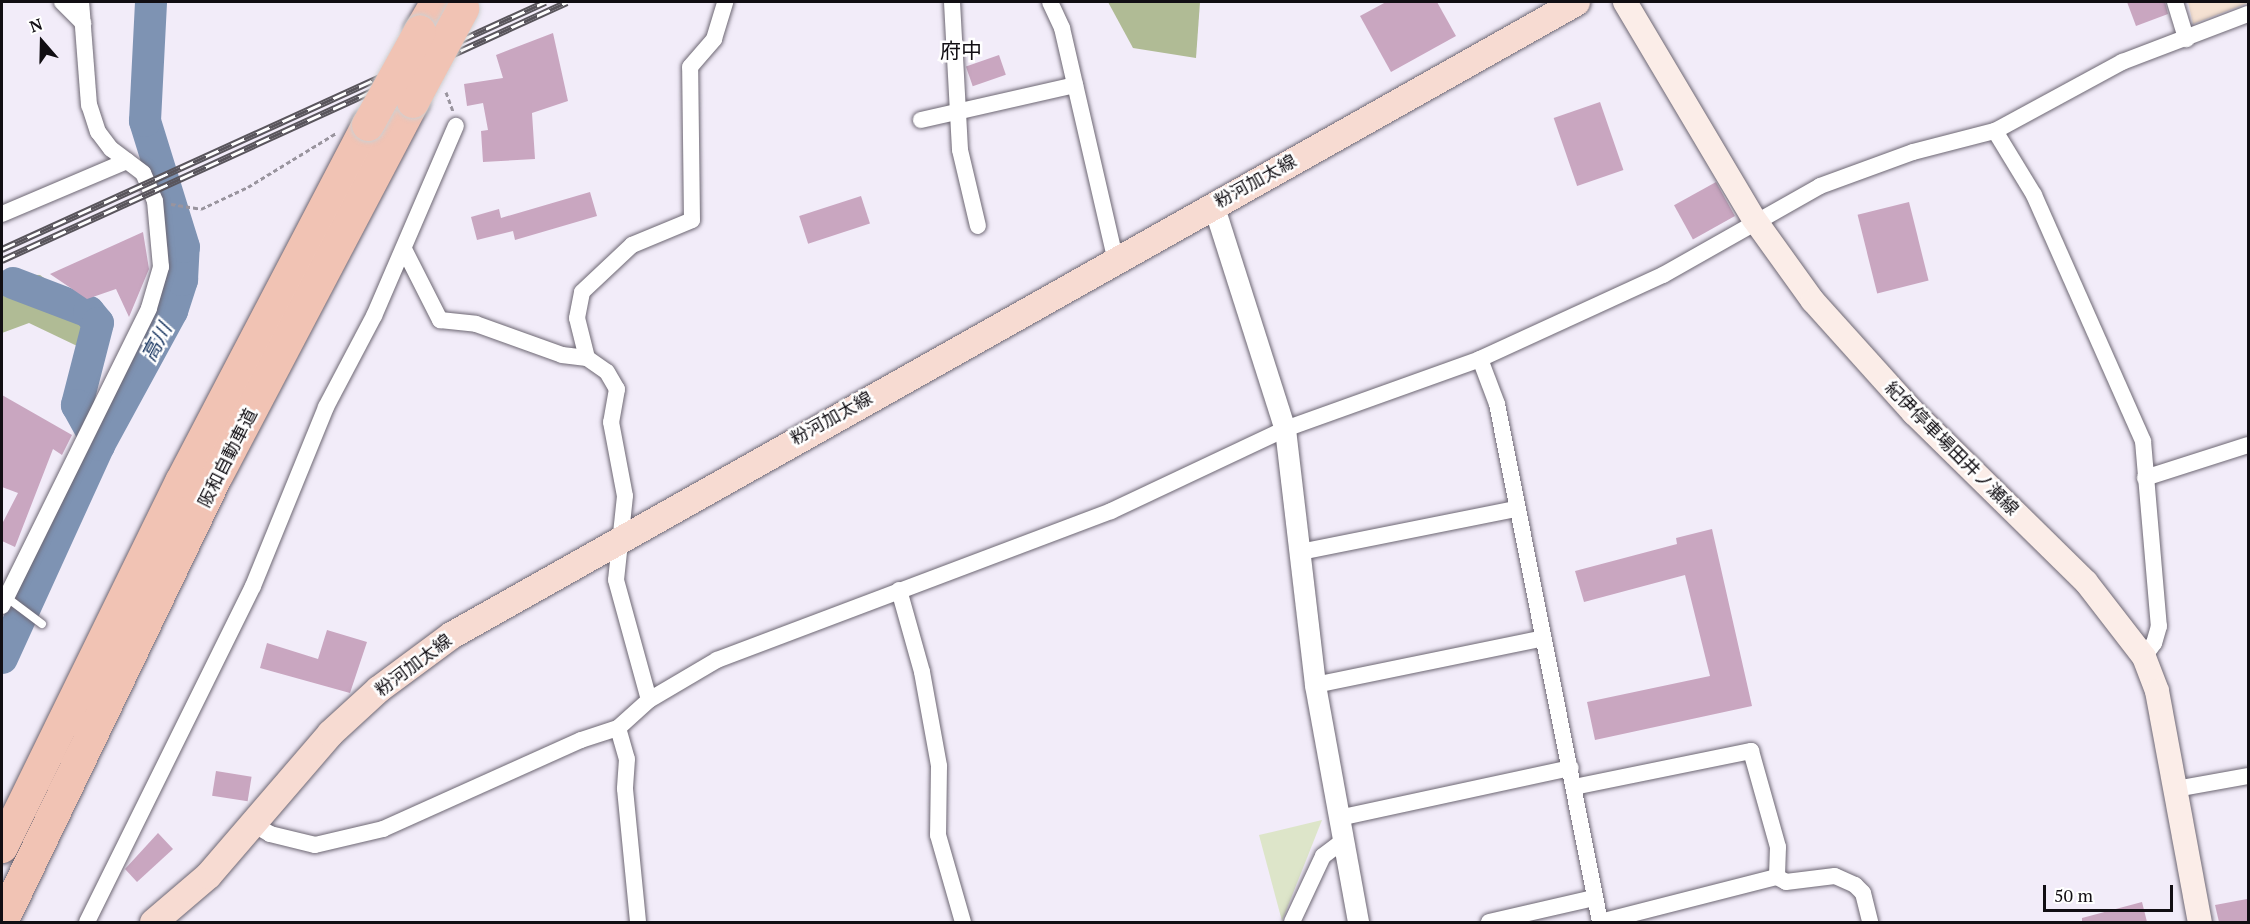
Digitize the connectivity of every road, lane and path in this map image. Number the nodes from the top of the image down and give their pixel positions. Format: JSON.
{"nodes":[{"id":1,"x":62,"y":2,"type":"edge"},
{"id":2,"x":81,"y":2,"type":"edge"},
{"id":3,"x":725,"y":2,"type":"edge"},
{"id":4,"x":952,"y":2,"type":"edge"},
{"id":5,"x":1050,"y":2,"type":"edge"},
{"id":6,"x":1576,"y":2,"type":"edge"},
{"id":7,"x":1625,"y":2,"type":"edge"},
{"id":8,"x":2175,"y":2,"type":"edge"},
{"id":9,"x":456,"y":4,"type":"edge"},
{"id":10,"x":2248,"y":15,"type":"edge"},
{"id":11,"x":83,"y":23,"type":"junction"},
{"id":12,"x":2186,"y":39,"type":"junction"},
{"id":13,"x":1075,"y":85,"type":"junction"},
{"id":14,"x":446,"y":90,"type":"dead end"},
{"id":15,"x":957,"y":112,"type":"junction"},
{"id":16,"x":921,"y":120,"type":"dead end"},
{"id":17,"x":456,"y":123,"type":"joint"},
{"id":18,"x":356,"y":126,"type":"junction"},
{"id":19,"x":1995,"y":131,"type":"junction"},
{"id":20,"x":127,"y":161,"type":"junction"},
{"id":21,"x":1213,"y":204,"type":"junction"},
{"id":22,"x":167,"y":205,"type":"dead end"},
{"id":23,"x":2,"y":214,"type":"edge"},
{"id":24,"x":1754,"y":219,"type":"junction"},
{"id":25,"x":978,"y":226,"type":"dead end"},
{"id":26,"x":404,"y":249,"type":"junction"},
{"id":27,"x":1114,"y":257,"type":"junction"},
{"id":28,"x":587,"y":358,"type":"junction"},
{"id":29,"x":1480,"y":359,"type":"junction"},
{"id":30,"x":1285,"y":429,"type":"junction"},
{"id":31,"x":2248,"y":445,"type":"edge"},
{"id":32,"x":2145,"y":478,"type":"junction"},
{"id":33,"x":1516,"y":509,"type":"junction"},
{"id":34,"x":621,"y":536,"type":"junction"},
{"id":35,"x":1300,"y":552,"type":"junction"},
{"id":36,"x":900,"y":590,"type":"junction"},
{"id":37,"x":6,"y":601,"type":"edge"},
{"id":38,"x":42,"y":624,"type":"dead end"},
{"id":39,"x":1543,"y":638,"type":"junction"},
{"id":40,"x":2144,"y":657,"type":"junction"},
{"id":41,"x":1315,"y":685,"type":"junction"},
{"id":42,"x":649,"y":700,"type":"junction"},
{"id":43,"x":618,"y":728,"type":"junction"},
{"id":44,"x":1571,"y":768,"type":"junction"},
{"id":45,"x":2248,"y":776,"type":"edge"},
{"id":46,"x":1574,"y":788,"type":"junction"},
{"id":47,"x":2176,"y":789,"type":"junction"},
{"id":48,"x":1339,"y":818,"type":"junction"},
{"id":49,"x":253,"y":824,"type":"junction"},
{"id":50,"x":1343,"y":841,"type":"junction"},
{"id":51,"x":2,"y":847,"type":"edge"},
{"id":52,"x":1777,"y":877,"type":"junction"},
{"id":53,"x":1594,"y":898,"type":"junction"},
{"id":54,"x":2,"y":922,"type":"edge"},
{"id":55,"x":87,"y":922,"type":"edge"},
{"id":56,"x":153,"y":922,"type":"edge"},
{"id":57,"x":638,"y":922,"type":"edge"},
{"id":58,"x":963,"y":922,"type":"edge"},
{"id":59,"x":1292,"y":922,"type":"edge"},
{"id":60,"x":1358,"y":922,"type":"edge"},
{"id":61,"x":1489,"y":922,"type":"edge"},
{"id":62,"x":1600,"y":922,"type":"edge"},
{"id":63,"x":1870,"y":922,"type":"edge"},
{"id":64,"x":2200,"y":922,"type":"edge"}],
"edges":[{"from":1,"to":11,"type":"street"},
{"from":2,"to":11,"type":"street"},
{"from":3,"to":28,"type":"street"},
{"from":4,"to":15,"type":"street"},
{"from":5,"to":13,"type":"street"},
{"from":6,"to":21,"type":"main road","name":"粉河加太線"},
{"from":7,"to":24,"type":"main road","name":"紀伊停車場田井ノ瀬線"},
{"from":8,"to":12,"type":"street"},
{"from":9,"to":18,"type":"highway","name":"阪和自動車道","bridge":true},
{"from":9,"to":54,"type":"highway","name":"阪和自動車道","bridge":true},
{"from":10,"to":12,"type":"street"},
{"from":11,"to":20,"type":"street"},
{"from":12,"to":19,"type":"street"},
{"from":13,"to":15,"type":"street"},
{"from":13,"to":27,"type":"street"},
{"from":14,"to":17,"type":"path"},
{"from":15,"to":16,"type":"street"},
{"from":15,"to":25,"type":"street"},
{"from":17,"to":26,"type":"street"},
{"from":18,"to":22,"type":"path"},
{"from":18,"to":51,"type":"highway","name":"阪和自動車道"},
{"from":19,"to":24,"type":"street"},
{"from":19,"to":32,"type":"street"},
{"from":20,"to":23,"type":"street"},
{"from":20,"to":37,"type":"street"},
{"from":21,"to":27,"type":"main road","name":"粉河加太線"},
{"from":21,"to":30,"type":"street"},
{"from":24,"to":29,"type":"street"},
{"from":24,"to":40,"type":"main road","name":"紀伊停車場田井ノ瀬線"},
{"from":26,"to":28,"type":"street"},
{"from":26,"to":55,"type":"street"},
{"from":27,"to":34,"type":"main road","name":"粉河加太線"},
{"from":28,"to":34,"type":"street"},
{"from":29,"to":30,"type":"street"},
{"from":29,"to":33,"type":"street"},
{"from":30,"to":35,"type":"street"},
{"from":30,"to":36,"type":"street"},
{"from":31,"to":32,"type":"street"},
{"from":32,"to":40,"type":"street"},
{"from":33,"to":35,"type":"street"},
{"from":33,"to":39,"type":"street"},
{"from":34,"to":42,"type":"street"},
{"from":34,"to":49,"type":"main road","name":"粉河加太線"},
{"from":35,"to":41,"type":"street"},
{"from":36,"to":42,"type":"street"},
{"from":36,"to":58,"type":"street"},
{"from":37,"to":38,"type":"lane"},
{"from":39,"to":41,"type":"street"},
{"from":39,"to":44,"type":"street"},
{"from":40,"to":47,"type":"main road","name":"紀伊停車場田井ノ瀬線"},
{"from":41,"to":48,"type":"street"},
{"from":42,"to":43,"type":"street"},
{"from":43,"to":49,"type":"street"},
{"from":43,"to":57,"type":"street"},
{"from":44,"to":46,"type":"street"},
{"from":44,"to":48,"type":"street"},
{"from":45,"to":47,"type":"street"},
{"from":46,"to":52,"type":"street"},
{"from":46,"to":53,"type":"street"},
{"from":47,"to":64,"type":"main road","name":"紀伊停車場田井ノ瀬線"},
{"from":48,"to":50,"type":"street"},
{"from":49,"to":56,"type":"main road","name":"粉河加太線"},
{"from":50,"to":59,"type":"street"},
{"from":50,"to":60,"type":"street"},
{"from":52,"to":62,"type":"street"},
{"from":52,"to":63,"type":"street"},
{"from":53,"to":61,"type":"street"},
{"from":53,"to":62,"type":"street"}]}
